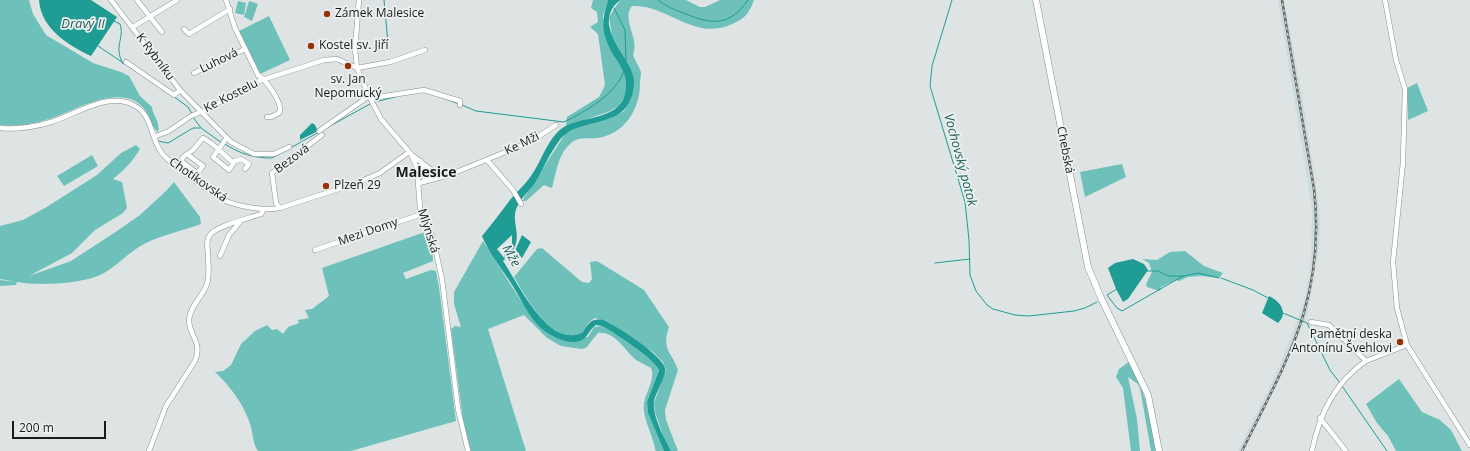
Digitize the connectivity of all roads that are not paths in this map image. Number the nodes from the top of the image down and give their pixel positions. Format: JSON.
{"nodes":[{"id":1,"x":111,"y":0,"type":"edge"},
{"id":2,"x":136,"y":0,"type":"edge"},
{"id":3,"x":177,"y":0,"type":"edge"},
{"id":4,"x":226,"y":0,"type":"edge"},
{"id":5,"x":358,"y":0,"type":"edge"},
{"id":6,"x":1036,"y":0,"type":"edge"},
{"id":7,"x":1385,"y":0,"type":"edge"},
{"id":8,"x":230,"y":9,"type":"junction"},
{"id":9,"x":149,"y":16,"type":"junction"},
{"id":10,"x":133,"y":27,"type":"junction"},
{"id":11,"x":184,"y":29,"type":"dead end"},
{"id":12,"x":162,"y":32,"type":"dead end"},
{"id":13,"x":245,"y":48,"type":"junction"},
{"id":14,"x":425,"y":50,"type":"dead end"},
{"id":15,"x":126,"y":62,"type":"dead end"},
{"id":16,"x":357,"y":68,"type":"junction"},
{"id":17,"x":194,"y":73,"type":"dead end"},
{"id":18,"x":265,"y":79,"type":"junction"},
{"id":19,"x":180,"y":90,"type":"junction"},
{"id":20,"x":371,"y":101,"type":"junction"},
{"id":21,"x":460,"y":105,"type":"dead end"},
{"id":22,"x":202,"y":112,"type":"junction"},
{"id":23,"x":267,"y":117,"type":"dead end"},
{"id":24,"x":556,"y":125,"type":"dead end"},
{"id":25,"x":0,"y":128,"type":"edge"},
{"id":26,"x":154,"y":137,"type":"junction"},
{"id":27,"x":226,"y":140,"type":"junction"},
{"id":28,"x":289,"y":147,"type":"dead end"},
{"id":29,"x":221,"y":148,"type":"junction"},
{"id":30,"x":410,"y":153,"type":"junction"},
{"id":31,"x":187,"y":154,"type":"junction"},
{"id":32,"x":181,"y":160,"type":"junction"},
{"id":33,"x":487,"y":160,"type":"junction"},
{"id":34,"x":421,"y":161,"type":"junction"},
{"id":35,"x":234,"y":163,"type":"junction"},
{"id":36,"x":177,"y":167,"type":"junction"},
{"id":37,"x":245,"y":169,"type":"dead end"},
{"id":38,"x":197,"y":173,"type":"junction"},
{"id":39,"x":440,"y":177,"type":"junction"},
{"id":40,"x":193,"y":178,"type":"junction"},
{"id":41,"x":422,"y":182,"type":"junction"},
{"id":42,"x":521,"y":204,"type":"dead end"},
{"id":43,"x":280,"y":208,"type":"junction"},
{"id":44,"x":264,"y":209,"type":"junction"},
{"id":45,"x":422,"y":214,"type":"junction"},
{"id":46,"x":242,"y":221,"type":"junction"},
{"id":47,"x":315,"y":250,"type":"dead end"},
{"id":48,"x":220,"y":256,"type":"dead end"},
{"id":49,"x":1311,"y":322,"type":"dead end"},
{"id":50,"x":1407,"y":345,"type":"junction"},
{"id":51,"x":1366,"y":361,"type":"junction"},
{"id":52,"x":1320,"y":418,"type":"junction"},
{"id":53,"x":1470,"y":445,"type":"edge"},
{"id":54,"x":149,"y":451,"type":"edge"},
{"id":55,"x":468,"y":451,"type":"edge"},
{"id":56,"x":1159,"y":451,"type":"edge"},
{"id":57,"x":1312,"y":451,"type":"edge"},
{"id":58,"x":1346,"y":451,"type":"edge"}],
"edges":[{"from":1,"to":10,"type":"street","name":"K Rybníku"},
{"from":2,"to":9,"type":"street"},
{"from":3,"to":9,"type":"street"},
{"from":4,"to":8,"type":"street"},
{"from":5,"to":16,"type":"street"},
{"from":6,"to":56,"type":"main road","name":"Chebská"},
{"from":7,"to":50,"type":"street"},
{"from":8,"to":11,"type":"street"},
{"from":8,"to":13,"type":"street"},
{"from":9,"to":10,"type":"street"},
{"from":9,"to":12,"type":"street"},
{"from":10,"to":19,"type":"street","name":"K Rybníku"},
{"from":13,"to":17,"type":"street","name":"Luhová"},
{"from":13,"to":18,"type":"street"},
{"from":14,"to":16,"type":"street"},
{"from":15,"to":19,"type":"street"},
{"from":16,"to":18,"type":"street","name":"Ke Kostelu"},
{"from":16,"to":20,"type":"street"},
{"from":18,"to":22,"type":"street","name":"Ke Kostelu"},
{"from":18,"to":23,"type":"street"},
{"from":19,"to":22,"type":"street","name":"K Rybníku"},
{"from":20,"to":21,"type":"street"},
{"from":20,"to":30,"type":"street"},
{"from":20,"to":43,"type":"street","name":"Bezová"},
{"from":22,"to":26,"type":"street","name":"Ke Kostelu"},
{"from":22,"to":27,"type":"street","name":"K Rybníku"},
{"from":24,"to":33,"type":"street","name":"Ke Mži"},
{"from":25,"to":26,"type":"street","name":"Chotíkovská"},
{"from":26,"to":36,"type":"street","name":"Chotíkovská"},
{"from":27,"to":28,"type":"street","name":"K Rybníku"},
{"from":27,"to":29,"type":"street"},
{"from":29,"to":31,"type":"street"},
{"from":29,"to":35,"type":"street"},
{"from":29,"to":35,"type":"street"},
{"from":30,"to":34,"type":"street"},
{"from":30,"to":41,"type":"street"},
{"from":30,"to":43,"type":"street","name":"Chotíkovská"},
{"from":31,"to":32,"type":"street"},
{"from":31,"to":38,"type":"street"},
{"from":32,"to":36,"type":"street"},
{"from":32,"to":38,"type":"street"},
{"from":33,"to":39,"type":"street","name":"Ke Mži"},
{"from":33,"to":42,"type":"street","name":"Ke Mži"},
{"from":34,"to":39,"type":"street"},
{"from":34,"to":41,"type":"street"},
{"from":35,"to":37,"type":"street"},
{"from":36,"to":40,"type":"street","name":"Chotíkovská"},
{"from":38,"to":40,"type":"street"},
{"from":39,"to":41,"type":"street","name":"Ke Mži"},
{"from":40,"to":44,"type":"street","name":"Chotíkovská"},
{"from":41,"to":45,"type":"street","name":"Mlýnská"},
{"from":43,"to":44,"type":"street","name":"Chotíkovská"},
{"from":44,"to":46,"type":"street"},
{"from":45,"to":47,"type":"street","name":"Mezi Domy"},
{"from":45,"to":55,"type":"street","name":"Mlýnská"},
{"from":46,"to":48,"type":"street"},
{"from":46,"to":54,"type":"street"},
{"from":49,"to":51,"type":"street"},
{"from":50,"to":51,"type":"street"},
{"from":50,"to":53,"type":"street"},
{"from":51,"to":52,"type":"street"},
{"from":52,"to":57,"type":"street"},
{"from":52,"to":58,"type":"street"}]}
